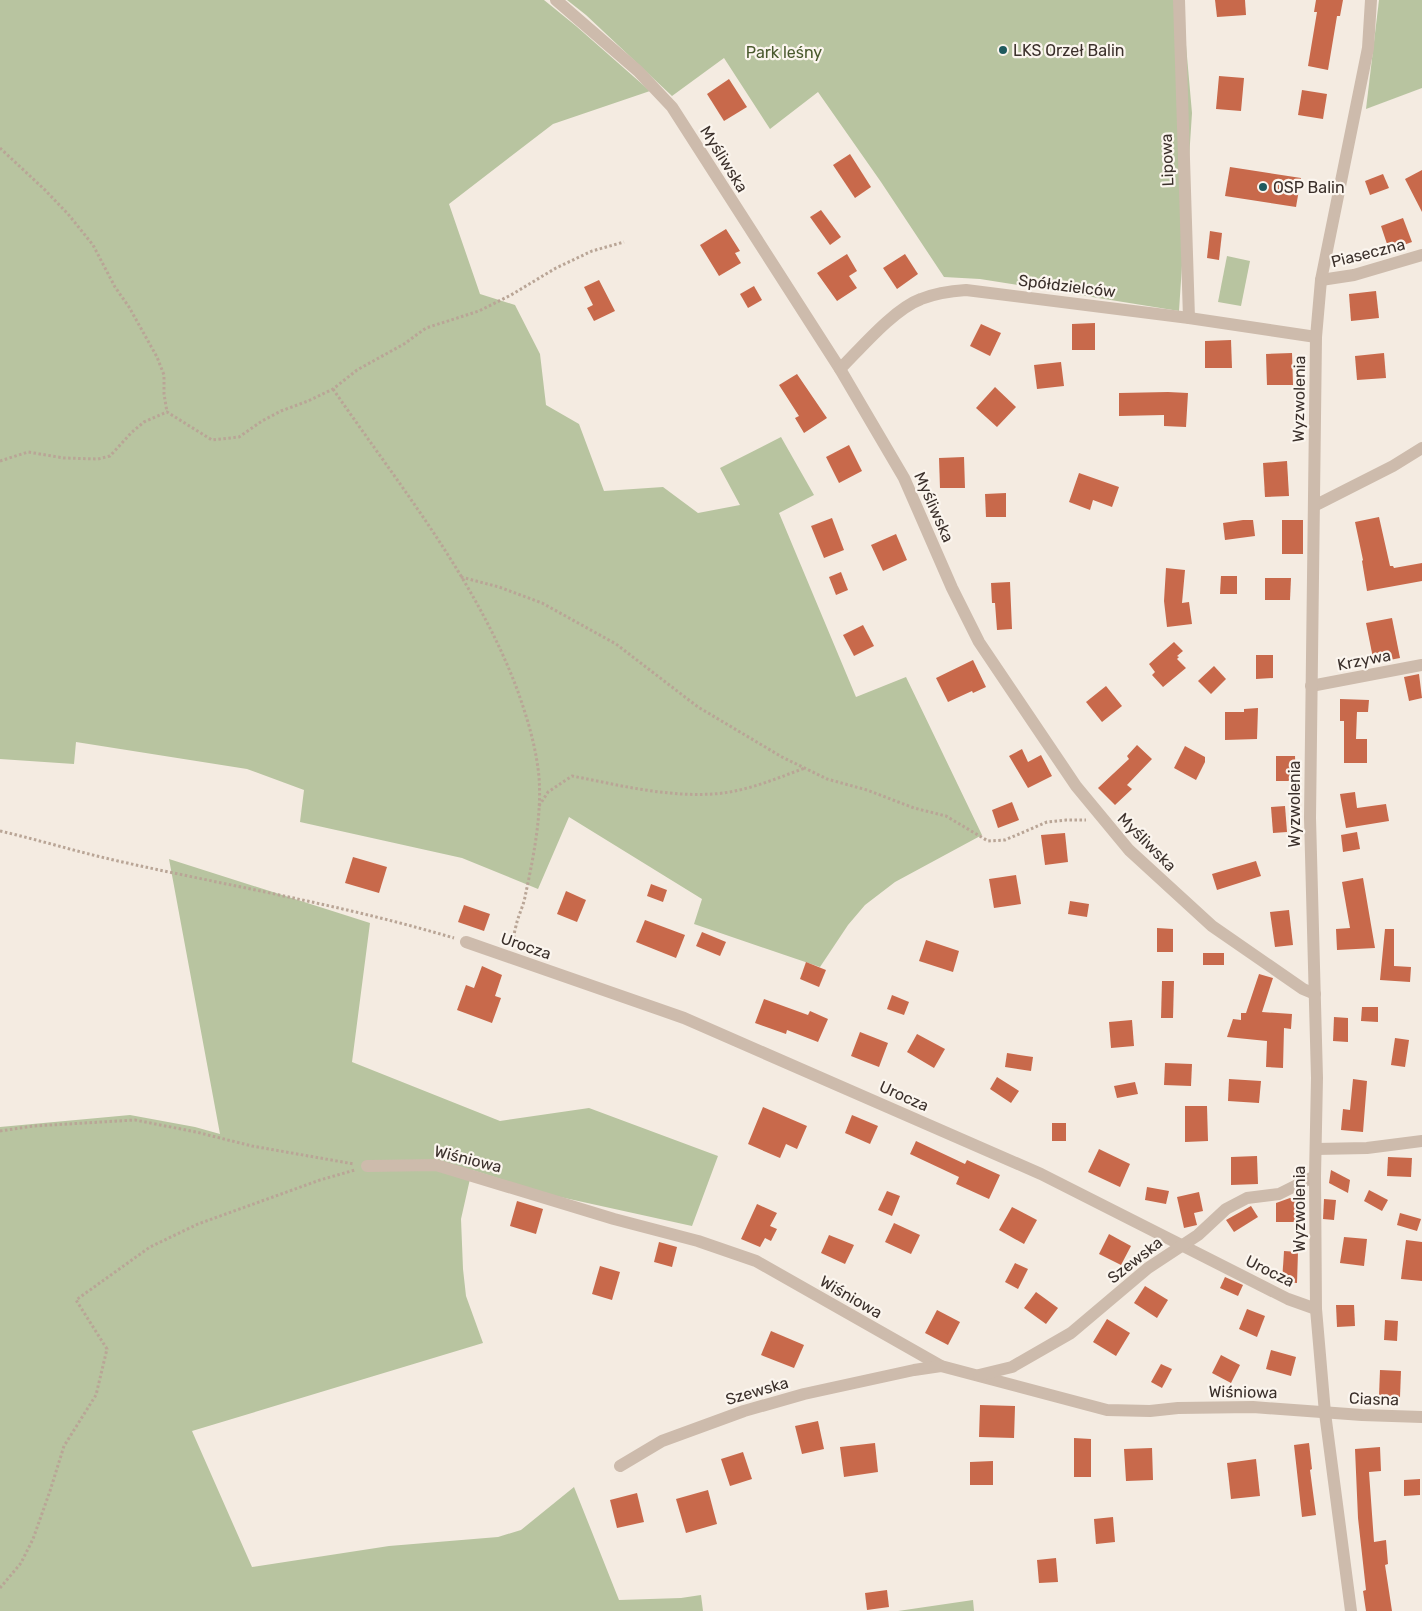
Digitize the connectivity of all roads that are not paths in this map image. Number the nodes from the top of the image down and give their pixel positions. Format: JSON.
{"nodes":[{"id":1,"x":556,"y":0,"type":"edge"},
{"id":2,"x":1179,"y":0,"type":"edge"},
{"id":3,"x":1371,"y":0,"type":"edge"},
{"id":4,"x":1422,"y":255,"type":"edge"},
{"id":5,"x":1321,"y":280,"type":"junction"},
{"id":6,"x":1189,"y":318,"type":"junction"},
{"id":7,"x":1316,"y":337,"type":"junction"},
{"id":8,"x":840,"y":369,"type":"junction"},
{"id":9,"x":1422,"y":448,"type":"edge"},
{"id":10,"x":1314,"y":506,"type":"junction"},
{"id":11,"x":1422,"y":665,"type":"edge"},
{"id":12,"x":1311,"y":686,"type":"junction"},
{"id":13,"x":466,"y":942,"type":"road end"},
{"id":14,"x":1316,"y":994,"type":"junction"},
{"id":15,"x":1422,"y":1141,"type":"edge"},
{"id":16,"x":1316,"y":1149,"type":"junction"},
{"id":17,"x":367,"y":1166,"type":"road end"},
{"id":18,"x":1315,"y":1176,"type":"junction"},
{"id":19,"x":1181,"y":1245,"type":"junction"},
{"id":20,"x":1316,"y":1309,"type":"junction"},
{"id":21,"x":941,"y":1366,"type":"junction"},
{"id":22,"x":975,"y":1375,"type":"junction"},
{"id":23,"x":1325,"y":1413,"type":"junction"},
{"id":24,"x":1422,"y":1416,"type":"edge"},
{"id":25,"x":620,"y":1466,"type":"dead end"},
{"id":26,"x":1350,"y":1611,"type":"edge"}],
"edges":[{"from":1,"to":8,"type":"street","name":"Myśliwska"},
{"from":2,"to":6,"type":"street","name":"Lipowa"},
{"from":3,"to":5,"type":"street","name":"Wyzwolenia"},
{"from":4,"to":5,"type":"street","name":"Piaseczna"},
{"from":5,"to":7,"type":"street","name":"Wyzwolenia"},
{"from":6,"to":7,"type":"street","name":"Spółdzielców"},
{"from":6,"to":8,"type":"street","name":"Spółdzielców"},
{"from":7,"to":10,"type":"street","name":"Wyzwolenia"},
{"from":8,"to":14,"type":"street","name":"Myśliwska"},
{"from":9,"to":10,"type":"street"},
{"from":10,"to":12,"type":"street","name":"Wyzwolenia"},
{"from":11,"to":12,"type":"street","name":"Krzywa"},
{"from":12,"to":14,"type":"street","name":"Wyzwolenia"},
{"from":13,"to":19,"type":"street","name":"Urocza"},
{"from":14,"to":16,"type":"street","name":"Wyzwolenia"},
{"from":15,"to":16,"type":"street"},
{"from":16,"to":18,"type":"street","name":"Wyzwolenia"},
{"from":17,"to":21,"type":"street","name":"Wiśniowa"},
{"from":18,"to":19,"type":"street","name":"Szewska"},
{"from":18,"to":20,"type":"street","name":"Wyzwolenia"},
{"from":19,"to":20,"type":"street","name":"Urocza"},
{"from":19,"to":22,"type":"street","name":"Szewska"},
{"from":20,"to":23,"type":"street","name":"Wyzwolenia"},
{"from":21,"to":22,"type":"street","name":"Wiśniowa"},
{"from":21,"to":25,"type":"street","name":"Szewska"},
{"from":22,"to":23,"type":"street","name":"Wiśniowa"},
{"from":23,"to":24,"type":"street","name":"Ciasna"},
{"from":23,"to":26,"type":"street","name":"Wyzwolenia"}]}
